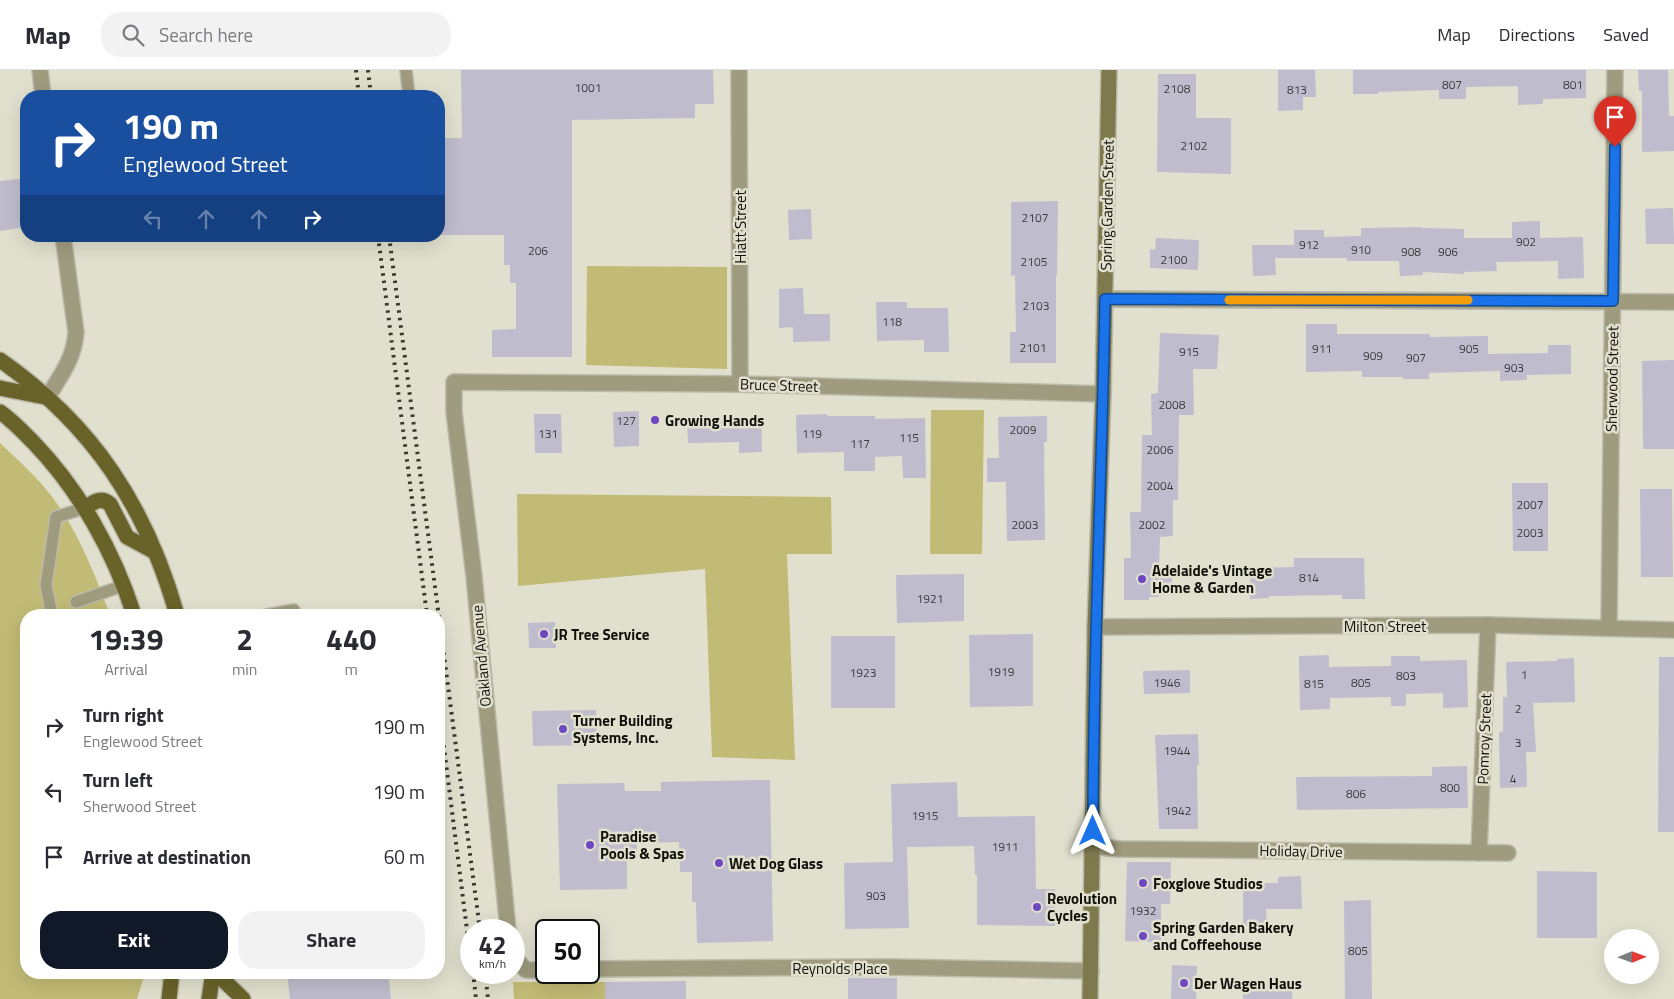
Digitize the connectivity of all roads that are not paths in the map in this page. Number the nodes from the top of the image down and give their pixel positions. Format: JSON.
{"nodes":[{"id":1,"x":40,"y":70,"type":"edge"},
{"id":2,"x":406,"y":70,"type":"edge"},
{"id":3,"x":739,"y":70,"type":"edge"},
{"id":4,"x":1109,"y":70,"type":"edge"},
{"id":5,"x":1616,"y":70,"type":"edge"},
{"id":6,"x":42,"y":90,"type":"edge"},
{"id":7,"x":408,"y":90,"type":"edge"},
{"id":8,"x":65,"y":242,"type":"edge"},
{"id":9,"x":1105,"y":299,"type":"junction"},
{"id":10,"x":1613,"y":301,"type":"junction"},
{"id":11,"x":1674,"y":302,"type":"edge"},
{"id":12,"x":0,"y":360,"type":"edge"},
{"id":13,"x":454,"y":382,"type":"joint"},
{"id":14,"x":740,"y":384,"type":"junction"},
{"id":15,"x":0,"y":388,"type":"edge"},
{"id":16,"x":1103,"y":394,"type":"junction"},
{"id":17,"x":47,"y":398,"type":"junction"},
{"id":18,"x":0,"y":412,"type":"edge"},
{"id":19,"x":84,"y":508,"type":"junction"},
{"id":20,"x":155,"y":552,"type":"junction"},
{"id":21,"x":124,"y":585,"type":"junction"},
{"id":22,"x":76,"y":602,"type":"dead end"},
{"id":23,"x":51,"y":609,"type":"edge"},
{"id":24,"x":132,"y":609,"type":"edge"},
{"id":25,"x":175,"y":609,"type":"edge"},
{"id":26,"x":1488,"y":625,"type":"junction"},
{"id":27,"x":1095,"y":627,"type":"junction"},
{"id":28,"x":1609,"y":628,"type":"junction"},
{"id":29,"x":1674,"y":630,"type":"edge"},
{"id":30,"x":1093,"y":846,"type":"junction"},
{"id":31,"x":1479,"y":853,"type":"junction"},
{"id":32,"x":1508,"y":853,"type":"dead end"},
{"id":33,"x":507,"y":919,"type":"edge"},
{"id":34,"x":600,"y":970,"type":"edge"},
{"id":35,"x":1091,"y":971,"type":"junction"},
{"id":36,"x":171,"y":979,"type":"edge"},
{"id":37,"x":213,"y":979,"type":"edge"},
{"id":38,"x":222,"y":979,"type":"edge"},
{"id":39,"x":169,"y":999,"type":"edge"},
{"id":40,"x":209,"y":999,"type":"edge"},
{"id":41,"x":243,"y":999,"type":"edge"},
{"id":42,"x":1090,"y":999,"type":"edge"}],
"edges":[{"from":1,"to":6,"type":"street"},
{"from":2,"to":7,"type":"lane"},
{"from":3,"to":14,"type":"street","name":"Hiatt Street"},
{"from":4,"to":9,"type":"main road","name":"Spring Garden Street"},
{"from":5,"to":10,"type":"street","name":"Sherwood Street"},
{"from":8,"to":17,"type":"street"},
{"from":9,"to":10,"type":"street"},
{"from":9,"to":16,"type":"main road","name":"Spring Garden Street"},
{"from":10,"to":11,"type":"street"},
{"from":10,"to":28,"type":"street","name":"Sherwood Street"},
{"from":12,"to":17,"type":"main road"},
{"from":13,"to":14,"type":"street","name":"Bruce Street"},
{"from":13,"to":33,"type":"street","name":"Oakland Avenue"},
{"from":14,"to":16,"type":"street","name":"Bruce Street"},
{"from":15,"to":17,"type":"main road"},
{"from":16,"to":27,"type":"main road","name":"Spring Garden Street"},
{"from":17,"to":20,"type":"main road"},
{"from":18,"to":19,"type":"main road"},
{"from":19,"to":20,"type":"main road"},
{"from":19,"to":21,"type":"main road"},
{"from":19,"to":23,"type":"lane"},
{"from":20,"to":25,"type":"main road"},
{"from":21,"to":22,"type":"lane"},
{"from":21,"to":24,"type":"main road"},
{"from":26,"to":27,"type":"street","name":"Milton Street"},
{"from":26,"to":28,"type":"street","name":"Milton Street"},
{"from":26,"to":31,"type":"street","name":"Pomroy Street"},
{"from":27,"to":30,"type":"main road","name":"Spring Garden Street"},
{"from":28,"to":29,"type":"street","name":"Milton Street"},
{"from":30,"to":31,"type":"street","name":"Holiday Drive"},
{"from":30,"to":35,"type":"main road","name":"Spring Garden Street"},
{"from":31,"to":32,"type":"street","name":"Holiday Drive"},
{"from":34,"to":35,"type":"street","name":"Reynolds Place"},
{"from":35,"to":42,"type":"main road","name":"Spring Garden Street"},
{"from":36,"to":39,"type":"main road"},
{"from":37,"to":40,"type":"main road"},
{"from":38,"to":41,"type":"main road"}]}
